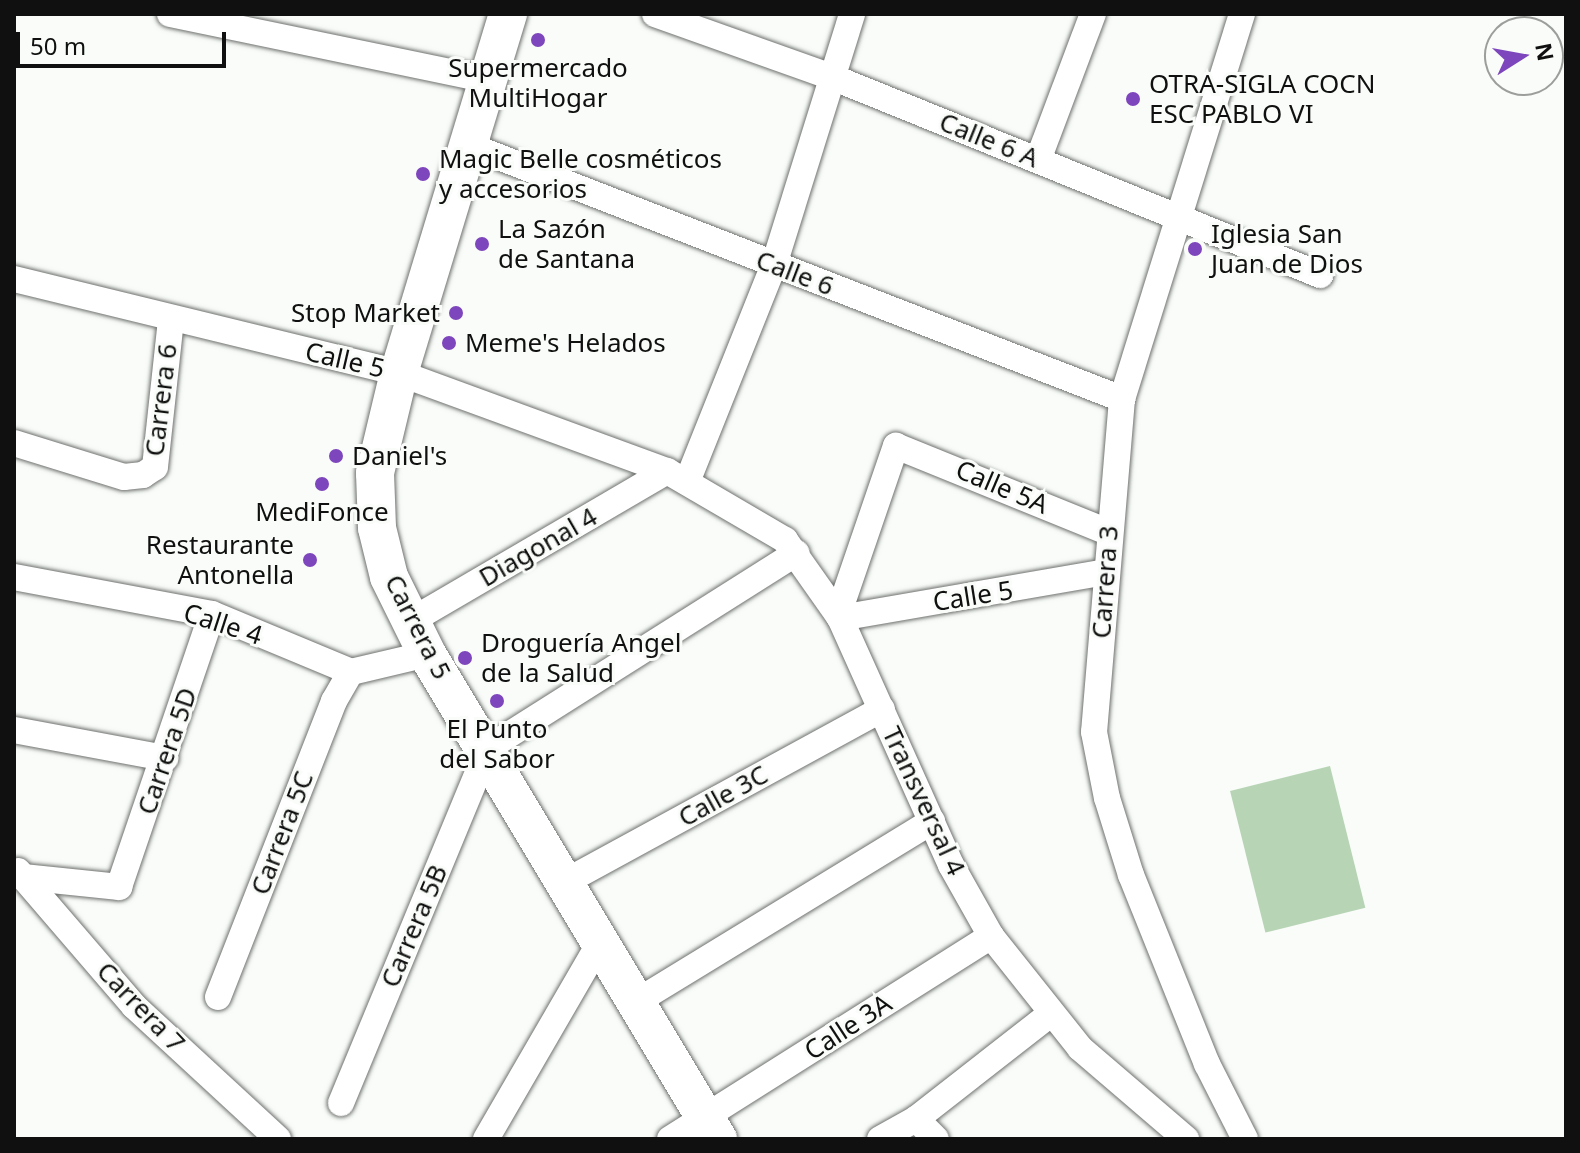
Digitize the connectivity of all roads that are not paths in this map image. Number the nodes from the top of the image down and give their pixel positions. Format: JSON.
{"nodes":[{"id":1,"x":170,"y":14,"type":"edge"},
{"id":2,"x":508,"y":14,"type":"edge"},
{"id":3,"x":655,"y":14,"type":"edge"},
{"id":4,"x":852,"y":14,"type":"edge"},
{"id":5,"x":1093,"y":14,"type":"edge"},
{"id":6,"x":1242,"y":14,"type":"edge"},
{"id":7,"x":832,"y":77,"type":"junction"},
{"id":8,"x":489,"y":80,"type":"junction"},
{"id":9,"x":468,"y":145,"type":"junction"},
{"id":10,"x":1038,"y":160,"type":"junction"},
{"id":11,"x":1177,"y":219,"type":"junction"},
{"id":12,"x":774,"y":265,"type":"junction"},
{"id":13,"x":1320,"y":275,"type":"dead end"},
{"id":14,"x":14,"y":279,"type":"edge"},
{"id":15,"x":171,"y":319,"type":"junction"},
{"id":16,"x":399,"y":373,"type":"junction"},
{"id":17,"x":1122,"y":399,"type":"junction"},
{"id":18,"x":14,"y":443,"type":"edge"},
{"id":19,"x":677,"y":476,"type":"junction"},
{"id":20,"x":1108,"y":532,"type":"junction"},
{"id":21,"x":796,"y":553,"type":"junction"},
{"id":22,"x":1106,"y":572,"type":"junction"},
{"id":23,"x":14,"y":577,"type":"edge"},
{"id":24,"x":212,"y":614,"type":"junction"},
{"id":25,"x":839,"y":616,"type":"junction"},
{"id":26,"x":418,"y":638,"type":"junction"},
{"id":27,"x":351,"y":672,"type":"junction"},
{"id":28,"x":882,"y":709,"type":"junction"},
{"id":29,"x":14,"y":730,"type":"edge"},
{"id":30,"x":488,"y":748,"type":"junction"},
{"id":31,"x":165,"y":758,"type":"junction"},
{"id":32,"x":932,"y":821,"type":"junction"},
{"id":33,"x":18,"y":871,"type":"edge"},
{"id":34,"x":565,"y":882,"type":"junction"},
{"id":35,"x":991,"y":936,"type":"junction"},
{"id":36,"x":600,"y":942,"type":"junction"},
{"id":37,"x":218,"y":997,"type":"dead end"},
{"id":38,"x":636,"y":1002,"type":"junction"},
{"id":39,"x":1049,"y":1015,"type":"junction"},
{"id":40,"x":341,"y":1103,"type":"dead end"},
{"id":41,"x":916,"y":1119,"type":"junction"},
{"id":42,"x":712,"y":1129,"type":"edge"},
{"id":43,"x":1170,"y":1134,"type":"edge"},
{"id":44,"x":278,"y":1139,"type":"edge"},
{"id":45,"x":486,"y":1139,"type":"edge"},
{"id":46,"x":670,"y":1139,"type":"edge"},
{"id":47,"x":880,"y":1139,"type":"edge"},
{"id":48,"x":936,"y":1139,"type":"edge"},
{"id":49,"x":1245,"y":1139,"type":"edge"}],
"edges":[{"from":1,"to":8,"type":"street"},
{"from":2,"to":8,"type":"street","name":"Carrera 5"},
{"from":3,"to":7,"type":"street","name":"Calle 6 A"},
{"from":4,"to":7,"type":"street"},
{"from":5,"to":10,"type":"street"},
{"from":6,"to":11,"type":"street","name":"Carrera 3"},
{"from":7,"to":10,"type":"street","name":"Calle 6 A"},
{"from":7,"to":12,"type":"street"},
{"from":8,"to":9,"type":"street","name":"Carrera 5"},
{"from":9,"to":12,"type":"street","name":"Calle 6"},
{"from":9,"to":16,"type":"street","name":"Carrera 5"},
{"from":10,"to":11,"type":"street","name":"Calle 6 A"},
{"from":11,"to":13,"type":"street","name":"Calle 6 A"},
{"from":11,"to":17,"type":"street","name":"Carrera 3"},
{"from":12,"to":17,"type":"street","name":"Calle 6"},
{"from":12,"to":19,"type":"street"},
{"from":14,"to":15,"type":"street","name":"Calle 5"},
{"from":15,"to":16,"type":"street","name":"Calle 5"},
{"from":15,"to":18,"type":"street","name":"Carrera 6"},
{"from":16,"to":19,"type":"street","name":"Calle 5"},
{"from":16,"to":26,"type":"street","name":"Carrera 5"},
{"from":17,"to":20,"type":"street","name":"Carrera 3"},
{"from":19,"to":21,"type":"street","name":"Transversal 4"},
{"from":19,"to":26,"type":"street","name":"Diagonal 4"},
{"from":20,"to":22,"type":"street","name":"Carrera 3"},
{"from":20,"to":25,"type":"street","name":"Calle 5A"},
{"from":21,"to":25,"type":"street","name":"Transversal 4"},
{"from":21,"to":30,"type":"street"},
{"from":22,"to":25,"type":"street","name":"Calle 5"},
{"from":22,"to":49,"type":"street","name":"Carrera 3"},
{"from":23,"to":24,"type":"street","name":"Calle 4"},
{"from":24,"to":27,"type":"street","name":"Calle 4"},
{"from":24,"to":31,"type":"street","name":"Carrera 5D"},
{"from":25,"to":28,"type":"street","name":"Transversal 4"},
{"from":26,"to":27,"type":"street"},
{"from":26,"to":30,"type":"street","name":"Carrera 5"},
{"from":27,"to":37,"type":"street","name":"Carrera 5C"},
{"from":28,"to":32,"type":"street","name":"Transversal 4"},
{"from":28,"to":34,"type":"street","name":"Calle 3C"},
{"from":29,"to":31,"type":"street"},
{"from":30,"to":34,"type":"street","name":"Carrera 5"},
{"from":30,"to":40,"type":"street","name":"Carrera 5B"},
{"from":31,"to":33,"type":"street","name":"Carrera 5D"},
{"from":32,"to":35,"type":"street","name":"Transversal 4"},
{"from":32,"to":38,"type":"street"},
{"from":33,"to":44,"type":"street","name":"Carrera 7"},
{"from":34,"to":36,"type":"street","name":"Carrera 5"},
{"from":35,"to":39,"type":"street","name":"Transversal 4"},
{"from":35,"to":42,"type":"street","name":"Calle 3A"},
{"from":36,"to":38,"type":"street","name":"Carrera 5"},
{"from":36,"to":45,"type":"street"},
{"from":38,"to":42,"type":"street","name":"Carrera 5"},
{"from":39,"to":41,"type":"street"},
{"from":39,"to":43,"type":"street","name":"Transversal 4"},
{"from":41,"to":47,"type":"street"},
{"from":41,"to":48,"type":"street"},
{"from":42,"to":46,"type":"street","name":"Calle 3A"}]}
